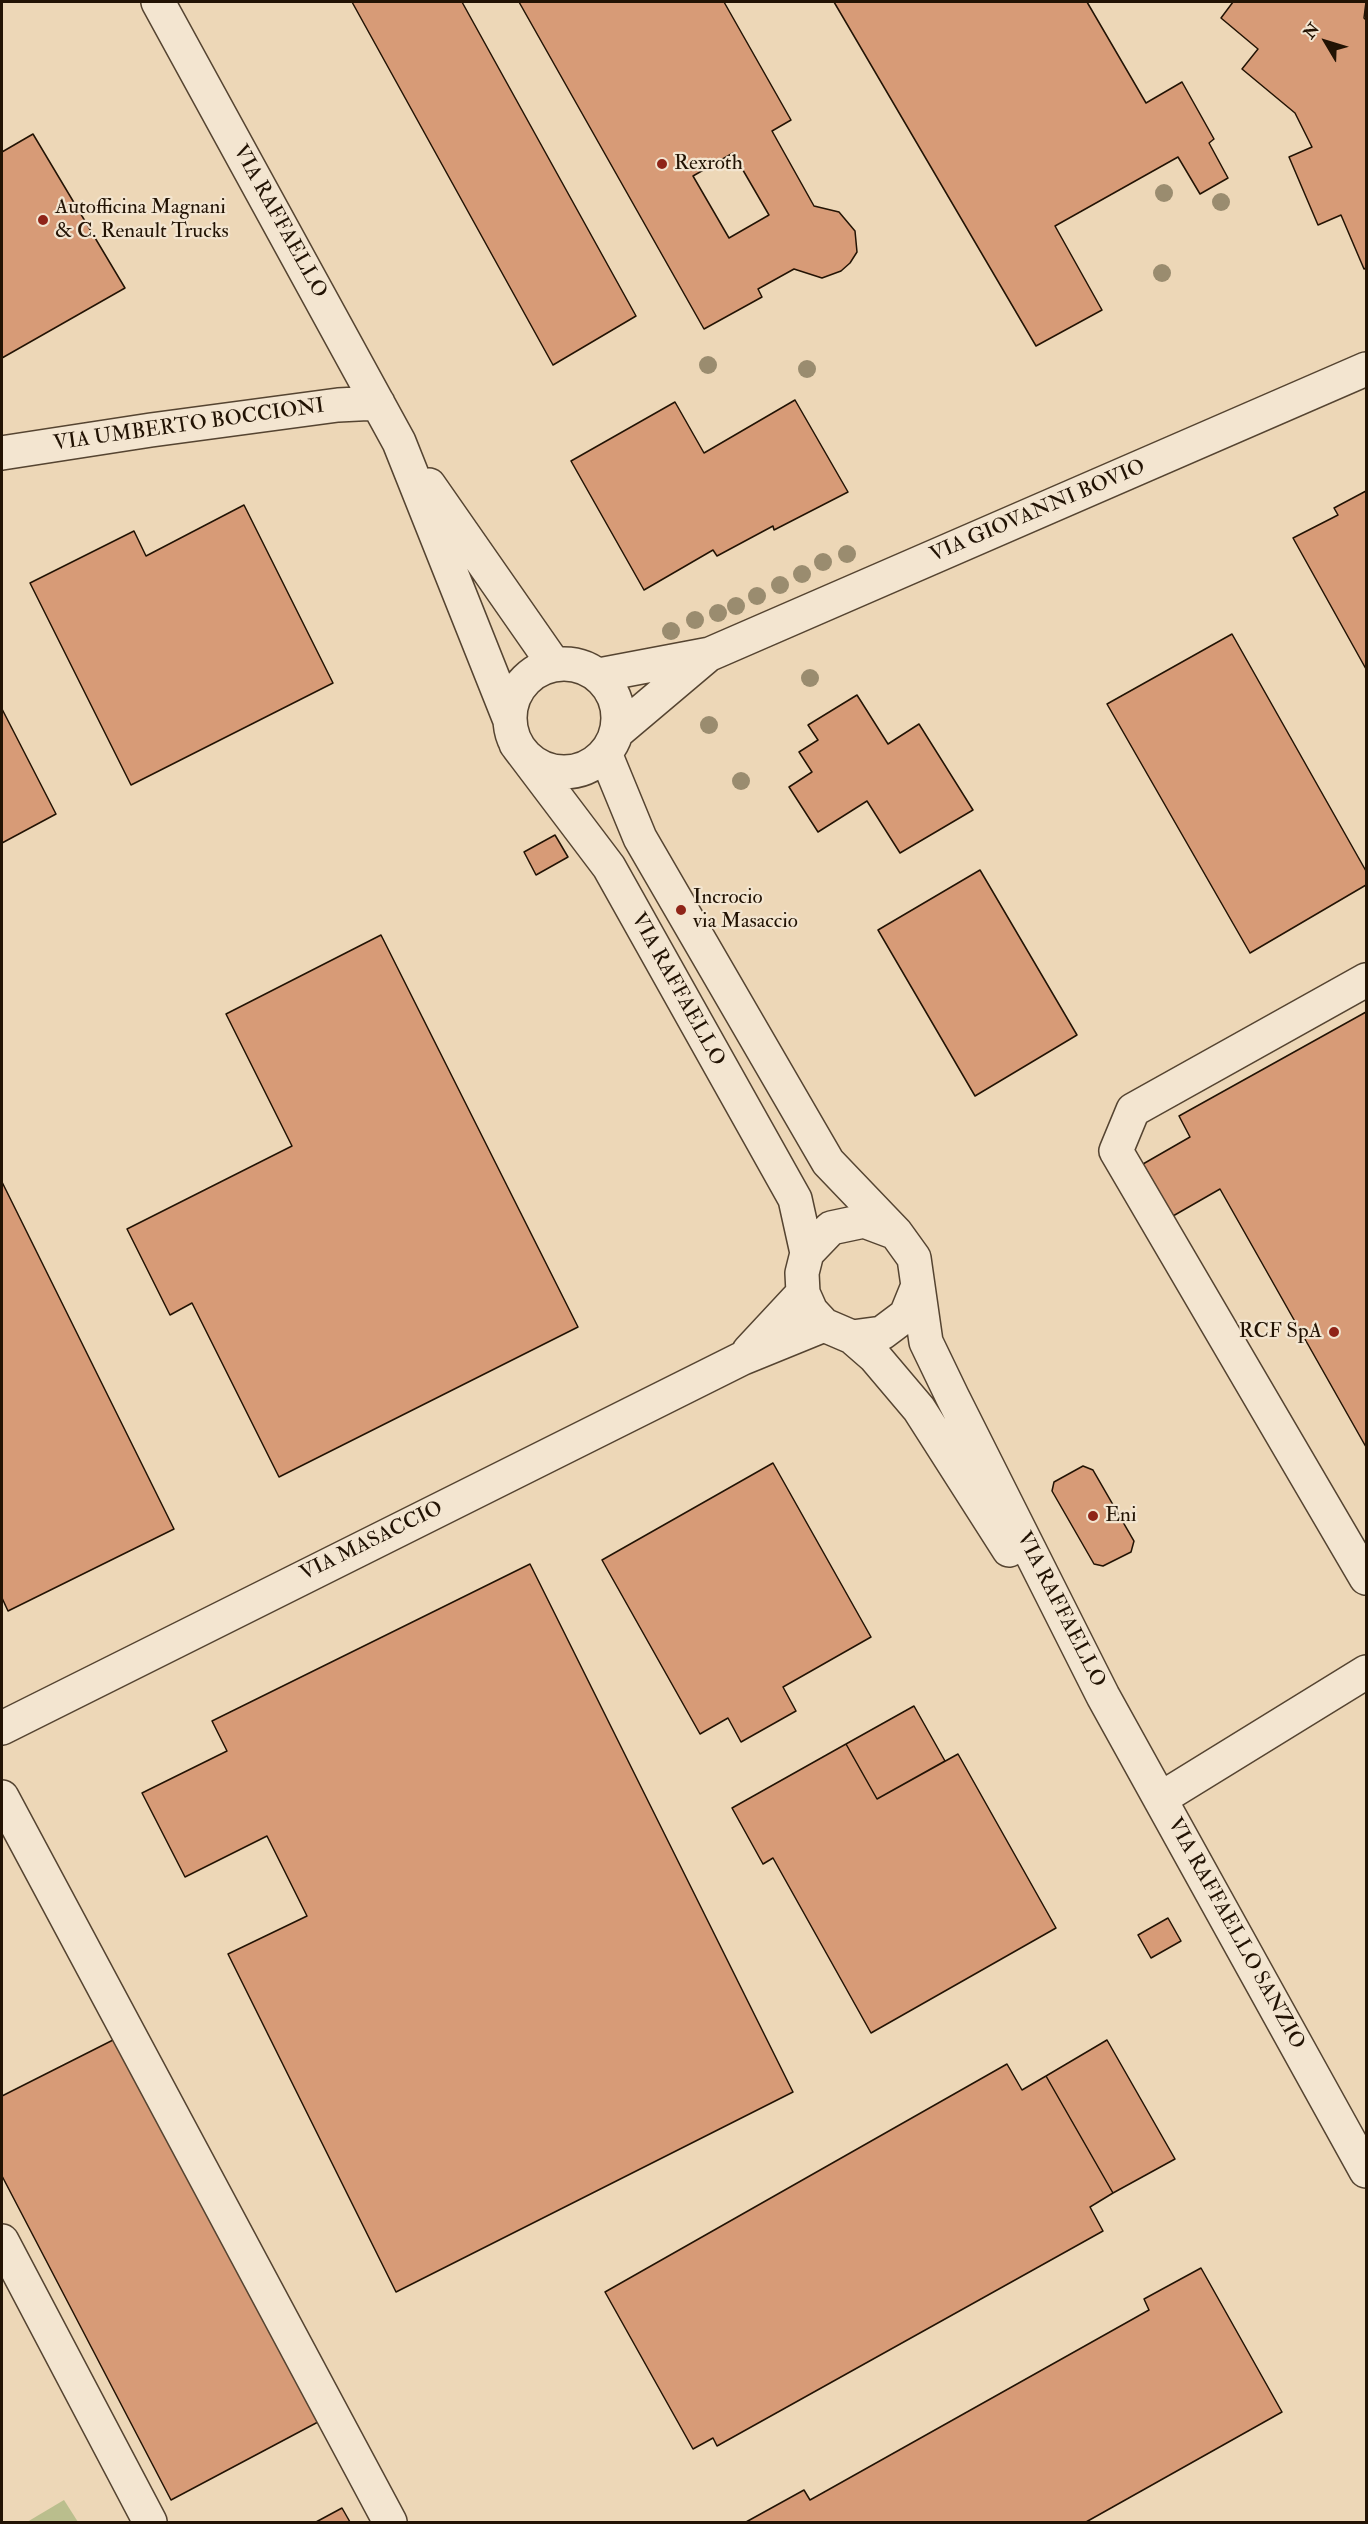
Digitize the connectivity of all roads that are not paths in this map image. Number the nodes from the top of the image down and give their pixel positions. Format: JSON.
{"nodes":[{"id":1,"x":158,"y":2,"type":"edge"},
{"id":2,"x":1366,"y":369,"type":"edge"},
{"id":3,"x":378,"y":403,"type":"junction"},
{"id":4,"x":399,"y":442,"type":"junction"},
{"id":5,"x":2,"y":453,"type":"edge"},
{"id":6,"x":710,"y":654,"type":"junction"},
{"id":7,"x":553,"y":663,"type":"junction"},
{"id":8,"x":599,"y":675,"type":"junction"},
{"id":9,"x":512,"y":731,"type":"junction"},
{"id":10,"x":611,"y":743,"type":"junction"},
{"id":11,"x":1366,"y":981,"type":"edge"},
{"id":12,"x":896,"y":1233,"type":"junction"},
{"id":13,"x":807,"y":1253,"type":"junction"},
{"id":14,"x":917,"y":1288,"type":"junction"},
{"id":15,"x":803,"y":1293,"type":"junction"},
{"id":16,"x":838,"y":1331,"type":"junction"},
{"id":17,"x":743,"y":1358,"type":"junction"},
{"id":18,"x":1366,"y":1578,"type":"edge"},
{"id":19,"x":1366,"y":1672,"type":"edge"},
{"id":20,"x":1103,"y":1696,"type":"junction"},
{"id":21,"x":2,"y":1728,"type":"edge"},
{"id":22,"x":2,"y":1797,"type":"edge"},
{"id":23,"x":1160,"y":1799,"type":"junction"},
{"id":24,"x":1366,"y":2171,"type":"edge"},
{"id":25,"x":2,"y":2241,"type":"edge"},
{"id":26,"x":150,"y":2523,"type":"edge"},
{"id":27,"x":390,"y":2523,"type":"edge"}],
"edges":[{"from":1,"to":3,"type":"street","name":"VIA RAFFAELLO"},
{"from":2,"to":6,"type":"street","name":"VIA GIOVANNI BOVIO"},
{"from":3,"to":4,"type":"street","name":"VIA RAFFAELLO"},
{"from":3,"to":5,"type":"street","name":"VIA UMBERTO BOCCIONI"},
{"from":4,"to":7,"type":"street","name":"VIA RAFFAELLO"},
{"from":4,"to":9,"type":"street","name":"VIA RAFFAELLO"},
{"from":6,"to":8,"type":"street","name":"VIA GIOVANNI BOVIO"},
{"from":6,"to":10,"type":"street","name":"VIA GIOVANNI BOVIO"},
{"from":7,"to":8,"type":"street"},
{"from":7,"to":9,"type":"street"},
{"from":8,"to":10,"type":"street","name":"VIA RAFFAELLO"},
{"from":9,"to":10,"type":"street","name":"VIA RAFFAELLO"},
{"from":9,"to":13,"type":"street","name":"VIA RAFFAELLO"},
{"from":10,"to":12,"type":"street","name":"VIA RAFFAELLO"},
{"from":11,"to":18,"type":"street"},
{"from":12,"to":13,"type":"street"},
{"from":12,"to":14,"type":"street","name":"VIA RAFFAELLO"},
{"from":13,"to":15,"type":"street","name":"VIA RAFFAELLO"},
{"from":14,"to":16,"type":"street","name":"VIA RAFFAELLO"},
{"from":14,"to":20,"type":"street","name":"VIA RAFFAELLO"},
{"from":15,"to":16,"type":"street","name":"VIA RAFFAELLO"},
{"from":15,"to":17,"type":"street","name":"VIA MASACCIO"},
{"from":16,"to":17,"type":"street","name":"VIA MASACCIO"},
{"from":16,"to":20,"type":"street","name":"VIA RAFFAELLO"},
{"from":17,"to":21,"type":"street","name":"VIA MASACCIO"},
{"from":19,"to":23,"type":"street"},
{"from":20,"to":23,"type":"street","name":"VIA RAFFAELLO SANZIO"},
{"from":22,"to":27,"type":"street"},
{"from":23,"to":24,"type":"street","name":"VIA RAFFAELLO SANZIO"},
{"from":25,"to":26,"type":"street"}]}
